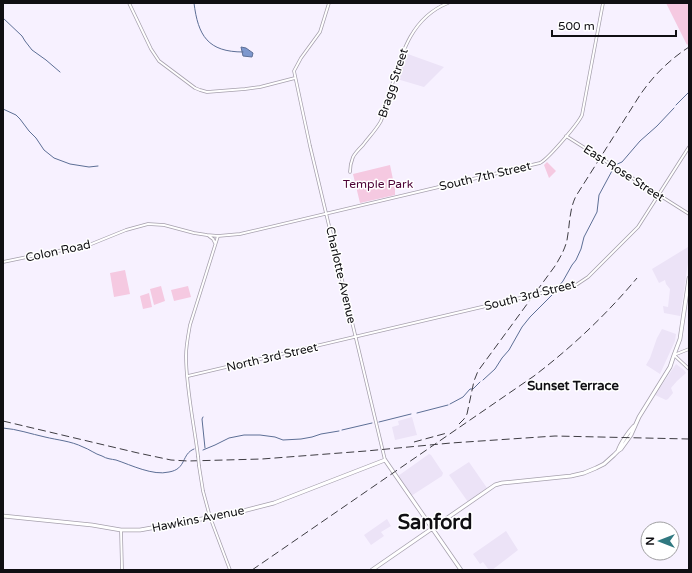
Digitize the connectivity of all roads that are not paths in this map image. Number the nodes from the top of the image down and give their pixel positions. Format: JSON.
{"nodes":[{"id":1,"x":129,"y":3,"type":"edge"},
{"id":2,"x":329,"y":3,"type":"edge"},
{"id":3,"x":448,"y":3,"type":"edge"},
{"id":4,"x":603,"y":3,"type":"edge"},
{"id":5,"x":295,"y":78,"type":"junction"},
{"id":6,"x":566,"y":136,"type":"junction"},
{"id":7,"x":689,"y":147,"type":"edge"},
{"id":8,"x":350,"y":172,"type":"dead end"},
{"id":9,"x":659,"y":195,"type":"junction"},
{"id":10,"x":326,"y":213,"type":"junction"},
{"id":11,"x":689,"y":214,"type":"edge"},
{"id":12,"x":208,"y":235,"type":"junction"},
{"id":13,"x":218,"y":236,"type":"junction"},
{"id":14,"x":215,"y":245,"type":"junction"},
{"id":15,"x":3,"y":262,"type":"edge"},
{"id":16,"x":689,"y":278,"type":"edge"},
{"id":17,"x":355,"y":337,"type":"junction"},
{"id":18,"x":689,"y":349,"type":"edge"},
{"id":19,"x":674,"y":355,"type":"junction"},
{"id":20,"x":689,"y":369,"type":"edge"},
{"id":21,"x":188,"y":376,"type":"junction"},
{"id":22,"x":385,"y":460,"type":"junction"},
{"id":23,"x":3,"y":516,"type":"edge"},
{"id":24,"x":210,"y":517,"type":"junction"},
{"id":25,"x":432,"y":528,"type":"junction"},
{"id":26,"x":121,"y":530,"type":"junction"},
{"id":27,"x":122,"y":570,"type":"edge"},
{"id":28,"x":230,"y":570,"type":"edge"},
{"id":29,"x":372,"y":570,"type":"edge"},
{"id":30,"x":461,"y":570,"type":"edge"}],
"edges":[{"from":1,"to":5,"type":"street"},
{"from":2,"to":5,"type":"street","name":"Charlotte Avenue"},
{"from":3,"to":8,"type":"street","name":"Bragg Street"},
{"from":4,"to":6,"type":"street","name":"South 7th Street"},
{"from":5,"to":10,"type":"street","name":"Charlotte Avenue"},
{"from":6,"to":9,"type":"street","name":"East Rose Street"},
{"from":6,"to":10,"type":"street","name":"South 7th Street"},
{"from":7,"to":9,"type":"street","name":"South 3rd Street"},
{"from":9,"to":11,"type":"street","name":"East Rose Street"},
{"from":9,"to":17,"type":"street","name":"South 3rd Street"},
{"from":10,"to":13,"type":"street","name":"South 7th Street"},
{"from":10,"to":17,"type":"street","name":"Charlotte Avenue"},
{"from":12,"to":13,"type":"street","name":"Colon Road"},
{"from":12,"to":14,"type":"street"},
{"from":12,"to":15,"type":"street","name":"Colon Road"},
{"from":13,"to":14,"type":"street"},
{"from":14,"to":21,"type":"street"},
{"from":16,"to":19,"type":"main road"},
{"from":17,"to":21,"type":"street","name":"North 3rd Street"},
{"from":17,"to":22,"type":"street","name":"Charlotte Avenue"},
{"from":18,"to":19,"type":"street"},
{"from":19,"to":20,"type":"street"},
{"from":19,"to":25,"type":"main road"},
{"from":21,"to":24,"type":"street","bridge":true},
{"from":22,"to":24,"type":"main road","name":"Hawkins Avenue"},
{"from":22,"to":25,"type":"main road","name":"Charlotte Avenue"},
{"from":23,"to":26,"type":"main road","name":"Hawkins Avenue"},
{"from":24,"to":26,"type":"main road","name":"Hawkins Avenue"},
{"from":24,"to":28,"type":"street"},
{"from":25,"to":29,"type":"main road"},
{"from":25,"to":30,"type":"main road","name":"Charlotte Avenue"},
{"from":26,"to":27,"type":"street"}]}
